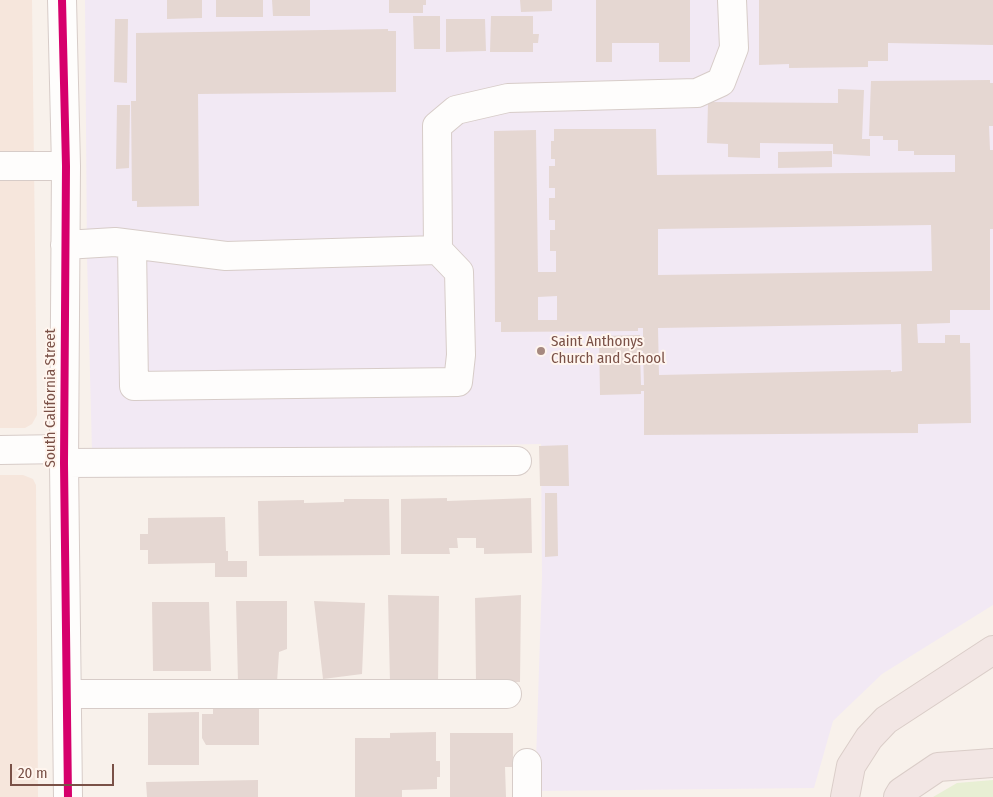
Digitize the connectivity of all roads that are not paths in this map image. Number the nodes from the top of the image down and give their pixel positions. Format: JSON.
{"nodes":[{"id":1,"x":62,"y":0,"type":"edge"},
{"id":2,"x":732,"y":0,"type":"edge"},
{"id":3,"x":0,"y":166,"type":"edge"},
{"id":4,"x":66,"y":166,"type":"junction"},
{"id":5,"x":65,"y":245,"type":"junction"},
{"id":6,"x":132,"y":245,"type":"junction"},
{"id":7,"x":438,"y":250,"type":"junction"},
{"id":8,"x":0,"y":450,"type":"edge"},
{"id":9,"x":64,"y":456,"type":"junction"},
{"id":10,"x":517,"y":461,"type":"dead end"},
{"id":11,"x":993,"y":650,"type":"edge"},
{"id":12,"x":67,"y":694,"type":"junction"},
{"id":13,"x":507,"y":694,"type":"dead end"},
{"id":14,"x":993,"y":763,"type":"edge"},
{"id":15,"x":527,"y":764,"type":"dead end"},
{"id":16,"x":68,"y":797,"type":"edge"},
{"id":17,"x":527,"y":797,"type":"edge"},
{"id":18,"x":845,"y":797,"type":"edge"},
{"id":19,"x":898,"y":797,"type":"edge"}],
"edges":[{"from":1,"to":4,"type":"street","name":"South California Street"},
{"from":2,"to":7,"type":"street"},
{"from":3,"to":4,"type":"street"},
{"from":4,"to":5,"type":"street","name":"South California Street"},
{"from":5,"to":6,"type":"street"},
{"from":5,"to":9,"type":"street","name":"South California Street"},
{"from":6,"to":7,"type":"street"},
{"from":6,"to":7,"type":"street"},
{"from":8,"to":9,"type":"street"},
{"from":9,"to":10,"type":"street"},
{"from":9,"to":12,"type":"street","name":"South California Street"},
{"from":11,"to":18,"type":"highway"},
{"from":12,"to":13,"type":"street"},
{"from":12,"to":16,"type":"street","name":"South California Street"},
{"from":14,"to":19,"type":"highway"},
{"from":15,"to":17,"type":"street"}]}
